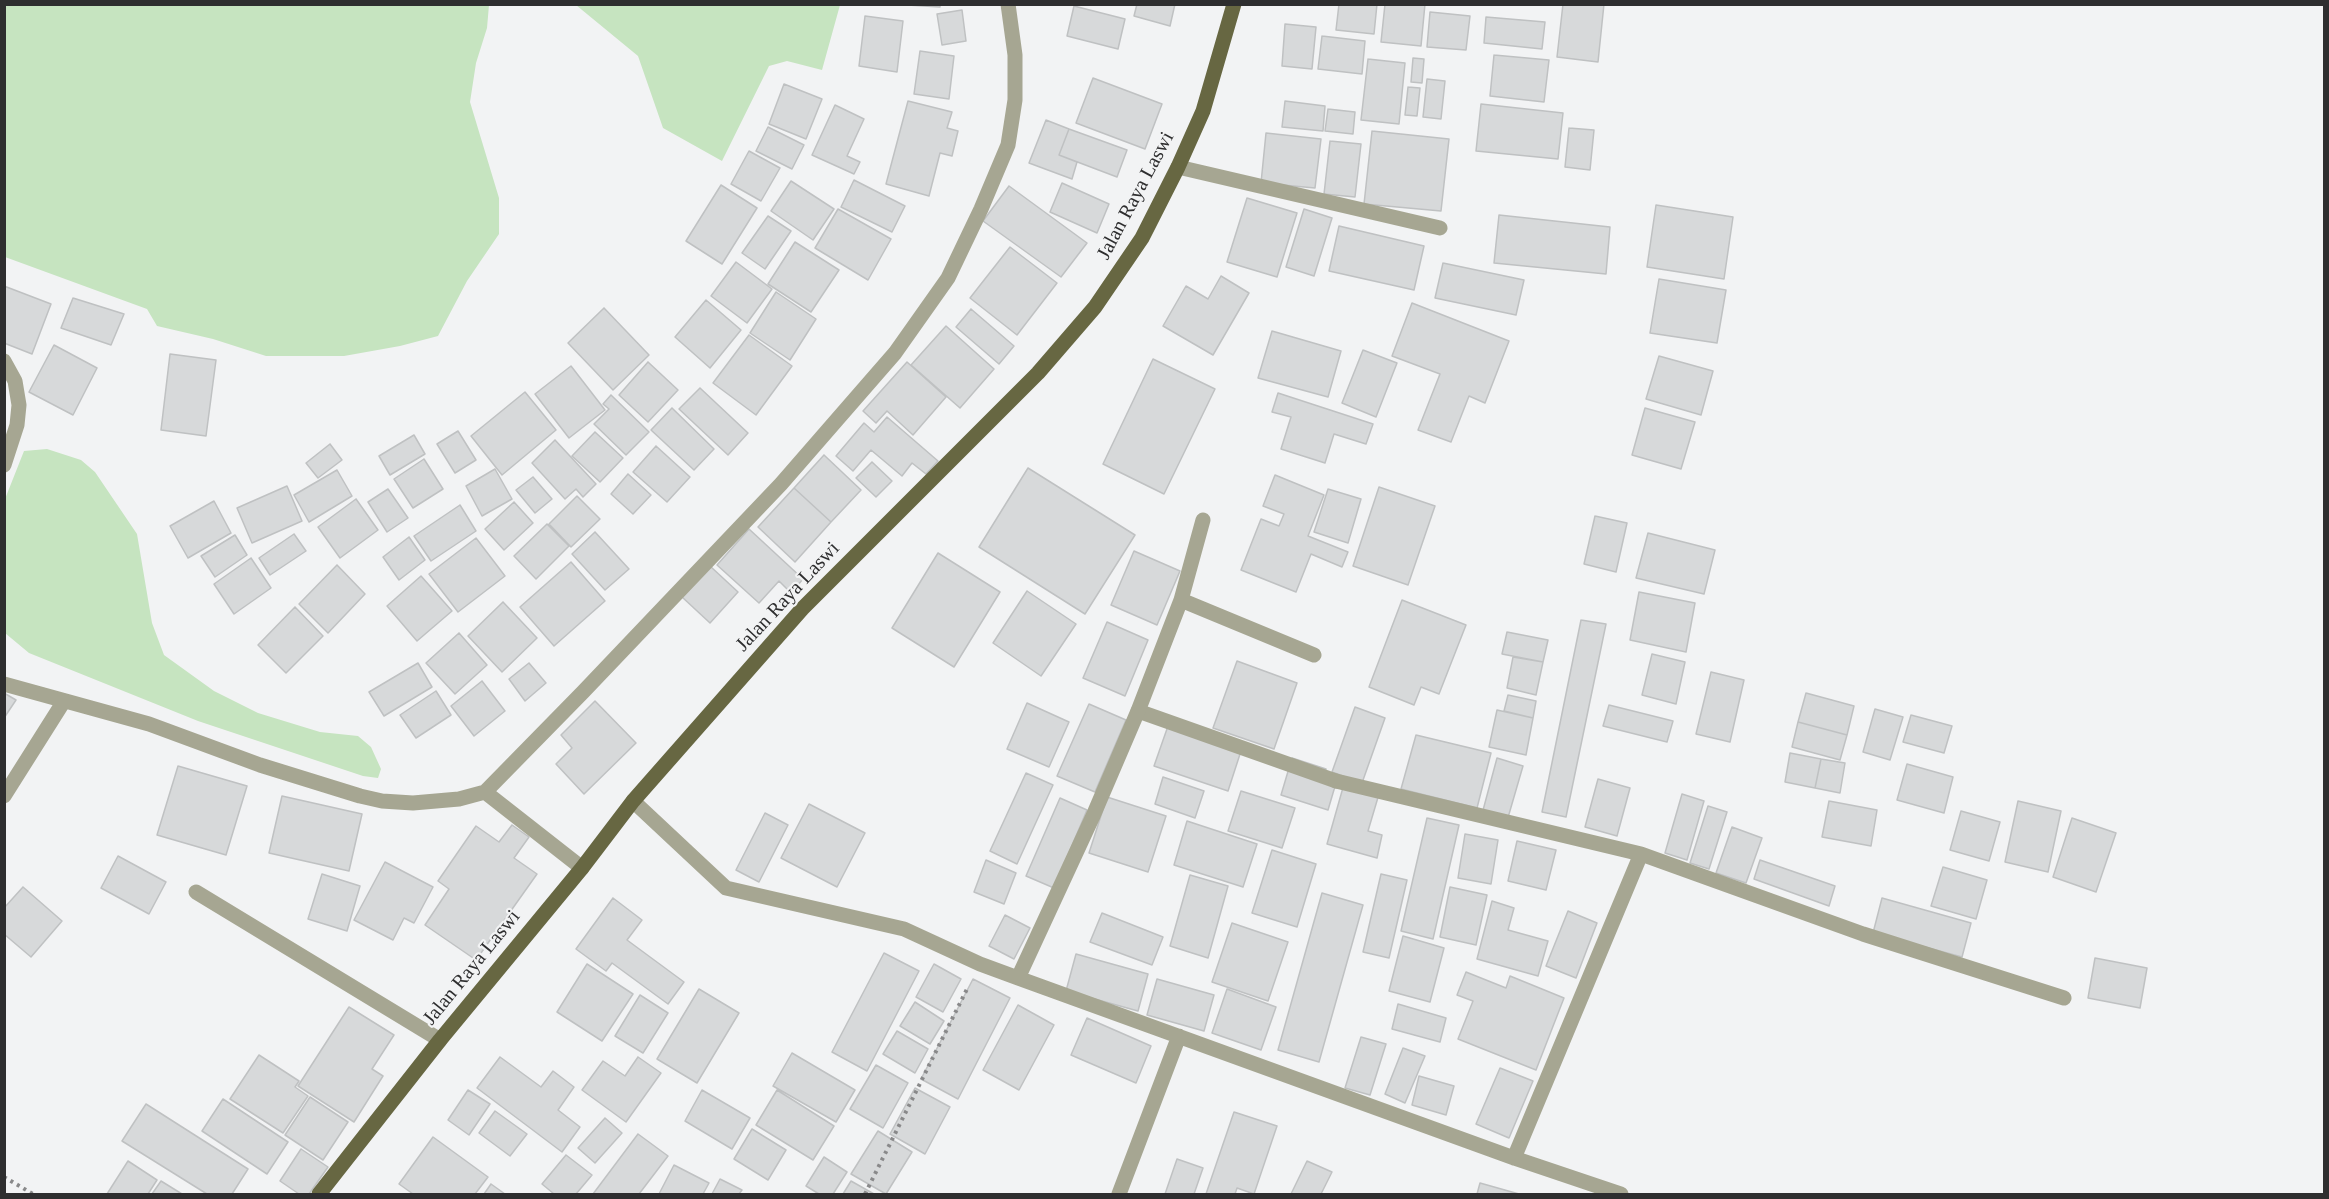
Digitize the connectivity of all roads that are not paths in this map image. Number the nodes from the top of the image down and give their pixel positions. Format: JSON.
{"nodes":[{"id":1,"x":1008,"y":4,"type":"edge"},
{"id":2,"x":1234,"y":4,"type":"edge"},
{"id":3,"x":1178,"y":166,"type":"junction"},
{"id":4,"x":1440,"y":228,"type":"dead end"},
{"id":5,"x":4,"y":361,"type":"edge"},
{"id":6,"x":4,"y":465,"type":"edge"},
{"id":7,"x":1203,"y":520,"type":"dead end"},
{"id":8,"x":1181,"y":600,"type":"junction"},
{"id":9,"x":1314,"y":655,"type":"dead end"},
{"id":10,"x":4,"y":684,"type":"edge"},
{"id":11,"x":64,"y":701,"type":"junction"},
{"id":12,"x":1138,"y":711,"type":"junction"},
{"id":13,"x":485,"y":792,"type":"junction"},
{"id":14,"x":4,"y":796,"type":"edge"},
{"id":15,"x":633,"y":801,"type":"junction"},
{"id":16,"x":1641,"y":854,"type":"junction"},
{"id":17,"x":582,"y":868,"type":"junction"},
{"id":18,"x":196,"y":892,"type":"dead end"},
{"id":19,"x":1018,"y":978,"type":"junction"},
{"id":20,"x":2064,"y":998,"type":"dead end"},
{"id":21,"x":1179,"y":1036,"type":"junction"},
{"id":22,"x":440,"y":1040,"type":"junction"},
{"id":23,"x":1514,"y":1158,"type":"junction"},
{"id":24,"x":1614,"y":1193,"type":"edge"},
{"id":25,"x":319,"y":1194,"type":"edge"},
{"id":26,"x":1119,"y":1194,"type":"edge"}],
"edges":[{"from":1,"to":13,"type":"street"},
{"from":2,"to":3,"type":"main road","name":"Jalan Raya Laswi"},
{"from":3,"to":4,"type":"street"},
{"from":3,"to":15,"type":"main road","name":"Jalan Raya Laswi"},
{"from":5,"to":6,"type":"street"},
{"from":7,"to":8,"type":"street"},
{"from":8,"to":9,"type":"street"},
{"from":8,"to":12,"type":"street"},
{"from":10,"to":11,"type":"street"},
{"from":11,"to":13,"type":"street"},
{"from":11,"to":14,"type":"street"},
{"from":12,"to":16,"type":"street"},
{"from":12,"to":19,"type":"street"},
{"from":13,"to":17,"type":"street"},
{"from":15,"to":17,"type":"main road","name":"Jalan Raya Laswi"},
{"from":15,"to":19,"type":"street"},
{"from":16,"to":20,"type":"street"},
{"from":16,"to":23,"type":"street"},
{"from":17,"to":22,"type":"main road","name":"Jalan Raya Laswi"},
{"from":18,"to":22,"type":"street"},
{"from":19,"to":21,"type":"street"},
{"from":21,"to":23,"type":"street"},
{"from":21,"to":26,"type":"street"},
{"from":22,"to":25,"type":"main road","name":"Jalan Raya Laswi"},
{"from":23,"to":24,"type":"street"}]}
